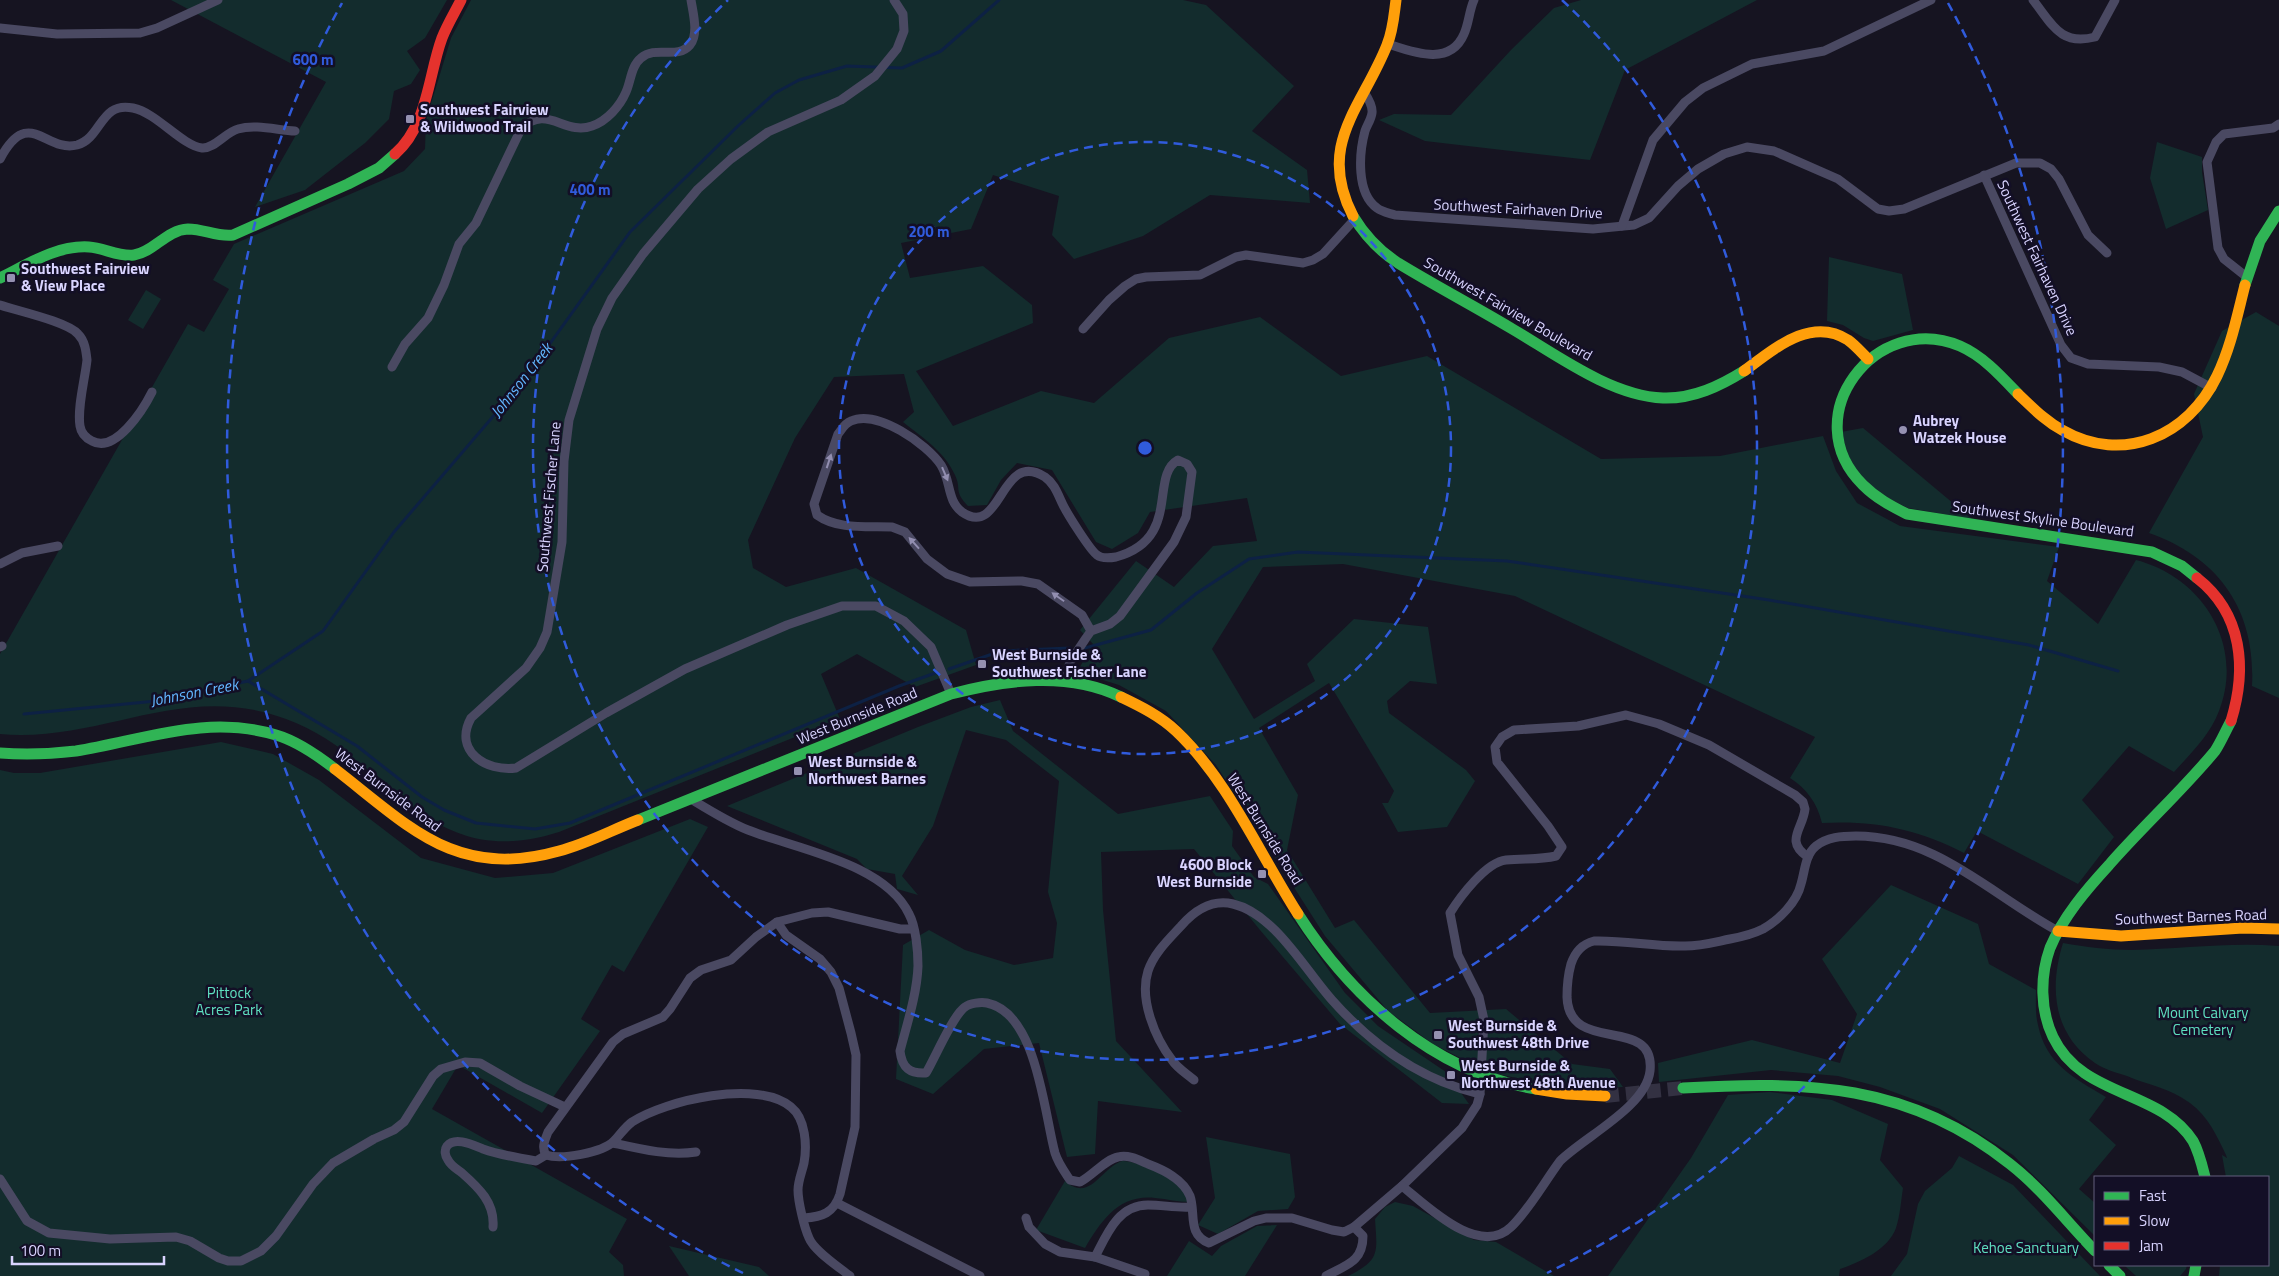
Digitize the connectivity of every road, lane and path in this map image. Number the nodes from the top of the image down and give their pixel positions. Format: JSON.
{"nodes":[{"id":1,"x":218,"y":0,"type":"edge"},
{"id":2,"x":461,"y":0,"type":"edge"},
{"id":3,"x":691,"y":0,"type":"edge"},
{"id":4,"x":894,"y":0,"type":"edge"},
{"id":5,"x":1396,"y":0,"type":"edge"},
{"id":6,"x":1474,"y":0,"type":"edge"},
{"id":7,"x":1931,"y":0,"type":"edge"},
{"id":8,"x":2033,"y":0,"type":"edge"},
{"id":9,"x":2115,"y":0,"type":"edge"},
{"id":10,"x":0,"y":28,"type":"edge"},
{"id":11,"x":1388,"y":44,"type":"junction"},
{"id":12,"x":1364,"y":92,"type":"junction"},
{"id":13,"x":2279,"y":124,"type":"edge"},
{"id":14,"x":295,"y":131,"type":"dead end"},
{"id":15,"x":0,"y":159,"type":"edge"},
{"id":16,"x":1984,"y":175,"type":"junction"},
{"id":17,"x":2279,"y":212,"type":"edge"},
{"id":18,"x":1354,"y":220,"type":"junction"},
{"id":19,"x":1622,"y":226,"type":"junction"},
{"id":20,"x":2107,"y":252,"type":"dead end"},
{"id":21,"x":0,"y":278,"type":"edge"},
{"id":22,"x":2248,"y":278,"type":"junction"},
{"id":23,"x":0,"y":305,"type":"edge"},
{"id":24,"x":1083,"y":329,"type":"dead end"},
{"id":25,"x":1868,"y":359,"type":"junction"},
{"id":26,"x":392,"y":366,"type":"dead end"},
{"id":27,"x":2212,"y":388,"type":"junction"},
{"id":28,"x":152,"y":392,"type":"dead end"},
{"id":29,"x":58,"y":546,"type":"dead end"},
{"id":30,"x":0,"y":564,"type":"edge"},
{"id":31,"x":1092,"y":631,"type":"junction"},
{"id":32,"x":1064,"y":682,"type":"junction"},
{"id":33,"x":951,"y":694,"type":"junction"},
{"id":34,"x":0,"y":753,"type":"edge"},
{"id":35,"x":691,"y":799,"type":"junction"},
{"id":36,"x":1808,"y":857,"type":"junction"},
{"id":37,"x":778,"y":922,"type":"junction"},
{"id":38,"x":913,"y":929,"type":"junction"},
{"id":39,"x":2279,"y":929,"type":"edge"},
{"id":40,"x":2058,"y":931,"type":"junction"},
{"id":41,"x":1481,"y":1075,"type":"junction"},
{"id":42,"x":1194,"y":1080,"type":"dead end"},
{"id":43,"x":1683,"y":1088,"type":"tunnel mouth"},
{"id":44,"x":1480,"y":1094,"type":"junction"},
{"id":45,"x":1605,"y":1096,"type":"tunnel mouth"},
{"id":46,"x":565,"y":1107,"type":"junction"},
{"id":47,"x":613,"y":1143,"type":"junction"},
{"id":48,"x":696,"y":1152,"type":"dead end"},
{"id":49,"x":546,"y":1155,"type":"junction"},
{"id":50,"x":2205,"y":1176,"type":"edge"},
{"id":51,"x":0,"y":1179,"type":"edge"},
{"id":52,"x":1402,"y":1186,"type":"junction"},
{"id":53,"x":837,"y":1203,"type":"junction"},
{"id":54,"x":1191,"y":1207,"type":"junction"},
{"id":55,"x":804,"y":1218,"type":"junction"},
{"id":56,"x":1026,"y":1218,"type":"dead end"},
{"id":57,"x":493,"y":1227,"type":"dead end"},
{"id":58,"x":1354,"y":1227,"type":"junction"},
{"id":59,"x":2094,"y":1250,"type":"edge"},
{"id":60,"x":1095,"y":1257,"type":"junction"},
{"id":61,"x":2110,"y":1266,"type":"edge"},
{"id":62,"x":1145,"y":1274,"type":"dead end"},
{"id":63,"x":850,"y":1276,"type":"edge"},
{"id":64,"x":980,"y":1276,"type":"edge"},
{"id":65,"x":1326,"y":1276,"type":"edge"},
{"id":66,"x":2120,"y":1276,"type":"edge"}],
"edges":[{"from":1,"to":10,"type":"street"},
{"from":2,"to":21,"type":"main road"},
{"from":3,"to":26,"type":"street"},
{"from":4,"to":33,"type":"street","name":"Southwest Fischer Lane"},
{"from":5,"to":11,"type":"main road","name":"Southwest Fairview Boulevard"},
{"from":6,"to":11,"type":"street"},
{"from":7,"to":19,"type":"street"},
{"from":8,"to":9,"type":"street"},
{"from":11,"to":12,"type":"main road","name":"Southwest Fairview Boulevard"},
{"from":12,"to":18,"type":"main road","name":"Southwest Fairview Boulevard"},
{"from":12,"to":19,"type":"street","name":"Southwest Fairhaven Drive"},
{"from":13,"to":22,"type":"street"},
{"from":14,"to":15,"type":"street"},
{"from":16,"to":19,"type":"street","name":"Southwest Fairhaven Drive"},
{"from":16,"to":20,"type":"street"},
{"from":16,"to":27,"type":"street","name":"Southwest Fairhaven Drive"},
{"from":17,"to":22,"type":"main road","name":"Southwest Skyline Boulevard"},
{"from":18,"to":24,"type":"street"},
{"from":18,"to":25,"type":"main road","name":"Southwest Fairview Boulevard"},
{"from":22,"to":27,"type":"main road","name":"Southwest Skyline Boulevard"},
{"from":23,"to":28,"type":"street"},
{"from":25,"to":27,"type":"main road","name":"Southwest Skyline Boulevard"},
{"from":25,"to":40,"type":"main road","name":"Southwest Skyline Boulevard"},
{"from":29,"to":30,"type":"street"},
{"from":31,"to":31,"type":"street","one_way":true},
{"from":31,"to":32,"type":"street"},
{"from":32,"to":33,"type":"main road","name":"West Burnside Road"},
{"from":32,"to":41,"type":"main road","name":"West Burnside Road"},
{"from":33,"to":35,"type":"main road","name":"West Burnside Road"},
{"from":34,"to":35,"type":"main road","name":"West Burnside Road"},
{"from":35,"to":38,"type":"street"},
{"from":36,"to":40,"type":"street","name":"Southwest Barnes Road"},
{"from":36,"to":41,"type":"street"},
{"from":36,"to":52,"type":"street"},
{"from":37,"to":38,"type":"street"},
{"from":37,"to":46,"type":"street"},
{"from":37,"to":53,"type":"street"},
{"from":38,"to":54,"type":"street"},
{"from":39,"to":40,"type":"main road","name":"Southwest Barnes Road"},
{"from":40,"to":50,"type":"main road","name":"Southwest Skyline Boulevard"},
{"from":41,"to":44,"type":"street"},
{"from":41,"to":45,"type":"main road","name":"West Burnside Road"},
{"from":42,"to":44,"type":"street"},
{"from":43,"to":59,"type":"main road"},
{"from":44,"to":52,"type":"street"},
{"from":46,"to":49,"type":"street"},
{"from":46,"to":51,"type":"street"},
{"from":47,"to":48,"type":"street"},
{"from":47,"to":49,"type":"street"},
{"from":47,"to":55,"type":"street"},
{"from":49,"to":57,"type":"street"},
{"from":52,"to":58,"type":"street"},
{"from":53,"to":55,"type":"street"},
{"from":53,"to":64,"type":"street"},
{"from":54,"to":58,"type":"street"},
{"from":54,"to":60,"type":"street"},
{"from":55,"to":63,"type":"street"},
{"from":56,"to":60,"type":"street"},
{"from":58,"to":65,"type":"street"},
{"from":60,"to":62,"type":"street"},
{"from":61,"to":66,"type":"main road"}]}
